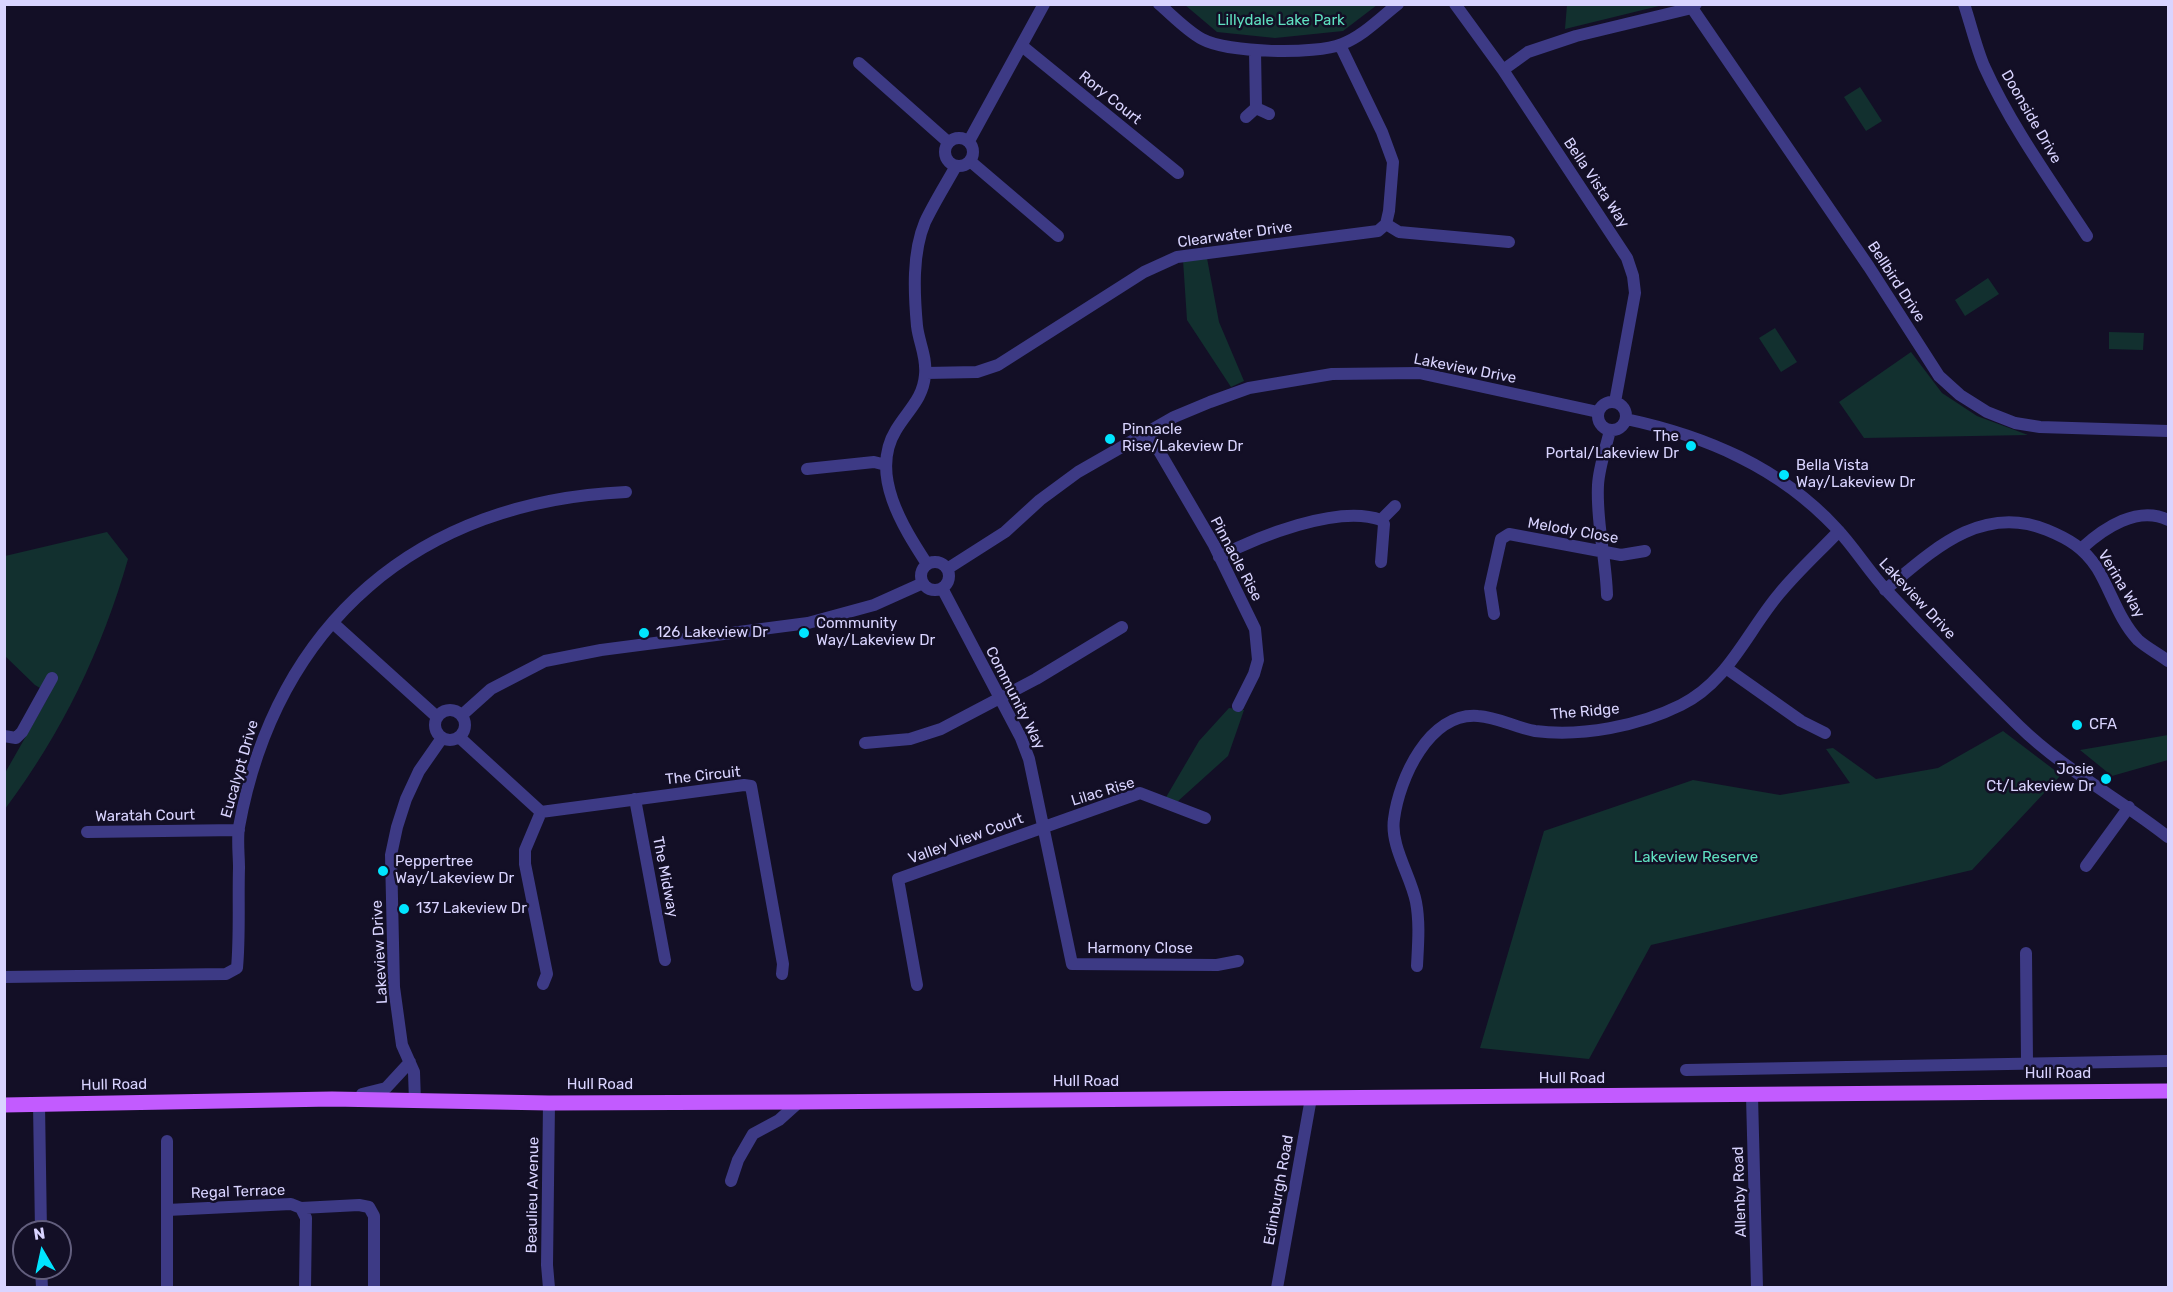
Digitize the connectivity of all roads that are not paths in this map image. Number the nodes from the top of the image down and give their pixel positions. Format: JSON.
{"nodes":[{"id":1,"x":1044,"y":4,"type":"edge"},
{"id":2,"x":1160,"y":4,"type":"edge"},
{"id":3,"x":1398,"y":4,"type":"edge"},
{"id":4,"x":1455,"y":4,"type":"edge"},
{"id":5,"x":1964,"y":4,"type":"edge"},
{"id":6,"x":1694,"y":6,"type":"edge"},
{"id":7,"x":1340,"y":45,"type":"junction"},
{"id":8,"x":1022,"y":46,"type":"junction"},
{"id":9,"x":1255,"y":51,"type":"junction"},
{"id":10,"x":859,"y":63,"type":"dead end"},
{"id":11,"x":1503,"y":70,"type":"junction"},
{"id":12,"x":1256,"y":108,"type":"junction"},
{"id":13,"x":1269,"y":114,"type":"dead end"},
{"id":14,"x":1245,"y":117,"type":"dead end"},
{"id":15,"x":969,"y":141,"type":"junction"},
{"id":16,"x":948,"y":142,"type":"junction"},
{"id":17,"x":970,"y":161,"type":"junction"},
{"id":18,"x":956,"y":166,"type":"junction"},
{"id":19,"x":1178,"y":173,"type":"dead end"},
{"id":20,"x":1386,"y":224,"type":"junction"},
{"id":21,"x":1058,"y":236,"type":"dead end"},
{"id":22,"x":2087,"y":236,"type":"dead end"},
{"id":23,"x":1509,"y":242,"type":"dead end"},
{"id":24,"x":926,"y":373,"type":"junction"},
{"id":25,"x":1615,"y":402,"type":"junction"},
{"id":26,"x":1598,"y":412,"type":"junction"},
{"id":27,"x":1626,"y":419,"type":"junction"},
{"id":28,"x":1610,"y":430,"type":"junction"},
{"id":29,"x":2169,"y":431,"type":"edge"},
{"id":30,"x":1148,"y":432,"type":"junction"},
{"id":31,"x":886,"y":465,"type":"junction"},
{"id":32,"x":807,"y":469,"type":"dead end"},
{"id":33,"x":626,"y":492,"type":"dead end"},
{"id":34,"x":1395,"y":506,"type":"dead end"},
{"id":35,"x":1381,"y":520,"type":"junction"},
{"id":36,"x":2169,"y":520,"type":"edge"},
{"id":37,"x":1839,"y":531,"type":"junction"},
{"id":38,"x":2082,"y":548,"type":"junction"},
{"id":39,"x":1601,"y":551,"type":"junction"},
{"id":40,"x":1645,"y":551,"type":"dead end"},
{"id":41,"x":1219,"y":557,"type":"junction"},
{"id":42,"x":1381,"y":562,"type":"dead end"},
{"id":43,"x":927,"y":564,"type":"junction"},
{"id":44,"x":947,"y":569,"type":"junction"},
{"id":45,"x":923,"y":583,"type":"junction"},
{"id":46,"x":942,"y":588,"type":"junction"},
{"id":47,"x":1886,"y":590,"type":"junction"},
{"id":48,"x":1607,"y":595,"type":"dead end"},
{"id":49,"x":1494,"y":614,"type":"dead end"},
{"id":50,"x":333,"y":623,"type":"junction"},
{"id":51,"x":1122,"y":627,"type":"dead end"},
{"id":52,"x":2169,"y":661,"type":"edge"},
{"id":53,"x":1726,"y":668,"type":"junction"},
{"id":54,"x":52,"y":678,"type":"dead end"},
{"id":55,"x":1000,"y":698,"type":"junction"},
{"id":56,"x":1238,"y":706,"type":"dead end"},
{"id":57,"x":462,"y":716,"type":"junction"},
{"id":58,"x":437,"y":717,"type":"junction"},
{"id":59,"x":1826,"y":733,"type":"dead end"},
{"id":60,"x":4,"y":736,"type":"edge"},
{"id":61,"x":459,"y":737,"type":"junction"},
{"id":62,"x":442,"y":738,"type":"junction"},
{"id":63,"x":865,"y":743,"type":"dead end"},
{"id":64,"x":635,"y":799,"type":"junction"},
{"id":65,"x":2128,"y":807,"type":"junction"},
{"id":66,"x":541,"y":812,"type":"junction"},
{"id":67,"x":1205,"y":818,"type":"dead end"},
{"id":68,"x":1043,"y":828,"type":"junction"},
{"id":69,"x":239,"y":830,"type":"junction"},
{"id":70,"x":87,"y":832,"type":"dead end"},
{"id":71,"x":2169,"y":837,"type":"edge"},
{"id":72,"x":2086,"y":866,"type":"dead end"},
{"id":73,"x":2026,"y":953,"type":"dead end"},
{"id":74,"x":665,"y":960,"type":"dead end"},
{"id":75,"x":1238,"y":960,"type":"dead end"},
{"id":76,"x":1417,"y":966,"type":"dead end"},
{"id":77,"x":782,"y":974,"type":"dead end"},
{"id":78,"x":4,"y":977,"type":"edge"},
{"id":79,"x":543,"y":984,"type":"dead end"},
{"id":80,"x":917,"y":985,"type":"dead end"},
{"id":81,"x":2169,"y":1061,"type":"edge"},
{"id":82,"x":410,"y":1062,"type":"junction"},
{"id":83,"x":2027,"y":1062,"type":"junction"},
{"id":84,"x":1686,"y":1070,"type":"dead end"},
{"id":85,"x":2169,"y":1091,"type":"edge"},
{"id":86,"x":1752,"y":1096,"type":"junction"},
{"id":87,"x":1311,"y":1098,"type":"junction"},
{"id":88,"x":332,"y":1100,"type":"junction"},
{"id":89,"x":415,"y":1102,"type":"junction"},
{"id":90,"x":799,"y":1102,"type":"junction"},
{"id":91,"x":549,"y":1103,"type":"junction"},
{"id":92,"x":39,"y":1104,"type":"junction"},
{"id":93,"x":4,"y":1105,"type":"edge"},
{"id":94,"x":167,"y":1141,"type":"dead end"},
{"id":95,"x":731,"y":1181,"type":"dead end"},
{"id":96,"x":302,"y":1208,"type":"junction"},
{"id":97,"x":167,"y":1210,"type":"junction"},
{"id":98,"x":41,"y":1220,"type":"edge"},
{"id":99,"x":167,"y":1287,"type":"edge"},
{"id":100,"x":305,"y":1287,"type":"edge"},
{"id":101,"x":374,"y":1287,"type":"edge"},
{"id":102,"x":549,"y":1287,"type":"edge"},
{"id":103,"x":1277,"y":1287,"type":"edge"},
{"id":104,"x":1758,"y":1287,"type":"edge"}],
"edges":[{"from":1,"to":8,"type":"street"},
{"from":2,"to":9,"type":"street"},
{"from":3,"to":7,"type":"street"},
{"from":4,"to":11,"type":"street","name":"Bella Vista Way"},
{"from":5,"to":22,"type":"street","name":"Doonside Drive"},
{"from":6,"to":11,"type":"street"},
{"from":6,"to":29,"type":"street","name":"Bellbird Drive"},
{"from":7,"to":9,"type":"street"},
{"from":7,"to":20,"type":"street"},
{"from":8,"to":15,"type":"street"},
{"from":8,"to":19,"type":"street","name":"Rory Court"},
{"from":9,"to":12,"type":"street"},
{"from":10,"to":16,"type":"street"},
{"from":11,"to":25,"type":"street","name":"Bella Vista Way"},
{"from":12,"to":13,"type":"street"},
{"from":12,"to":14,"type":"street"},
{"from":15,"to":16,"type":"street"},
{"from":15,"to":17,"type":"street"},
{"from":16,"to":18,"type":"street"},
{"from":17,"to":18,"type":"street"},
{"from":17,"to":21,"type":"street"},
{"from":18,"to":24,"type":"street"},
{"from":20,"to":23,"type":"street"},
{"from":20,"to":24,"type":"street","name":"Clearwater Drive"},
{"from":24,"to":31,"type":"street"},
{"from":25,"to":26,"type":"street"},
{"from":25,"to":27,"type":"street"},
{"from":26,"to":28,"type":"street"},
{"from":26,"to":30,"type":"street","name":"Lakeview Drive"},
{"from":27,"to":28,"type":"street"},
{"from":27,"to":37,"type":"street","name":"Lakeview Drive"},
{"from":28,"to":39,"type":"street"},
{"from":30,"to":41,"type":"street","name":"Pinnacle Rise"},
{"from":30,"to":44,"type":"street","name":"Lakeview Drive"},
{"from":31,"to":32,"type":"street"},
{"from":31,"to":43,"type":"street"},
{"from":33,"to":50,"type":"street","name":"Eucalypt Drive"},
{"from":34,"to":35,"type":"street"},
{"from":35,"to":41,"type":"street"},
{"from":35,"to":42,"type":"street"},
{"from":36,"to":38,"type":"street"},
{"from":37,"to":47,"type":"street","name":"Lakeview Drive"},
{"from":37,"to":53,"type":"street","name":"The Ridge"},
{"from":38,"to":47,"type":"street","name":"Verina Way"},
{"from":38,"to":52,"type":"street","name":"Verina Way"},
{"from":39,"to":40,"type":"street","name":"Melody Close"},
{"from":39,"to":48,"type":"street"},
{"from":39,"to":49,"type":"street","name":"Melody Close"},
{"from":41,"to":56,"type":"street","name":"Pinnacle Rise"},
{"from":43,"to":44,"type":"street"},
{"from":43,"to":45,"type":"street"},
{"from":44,"to":46,"type":"street"},
{"from":45,"to":46,"type":"street"},
{"from":45,"to":57,"type":"street"},
{"from":46,"to":55,"type":"street","name":"Community Way"},
{"from":47,"to":65,"type":"street","name":"Lakeview Drive"},
{"from":50,"to":58,"type":"street"},
{"from":50,"to":69,"type":"street","name":"Eucalypt Drive"},
{"from":51,"to":55,"type":"street"},
{"from":53,"to":59,"type":"street"},
{"from":53,"to":76,"type":"street","name":"The Ridge"},
{"from":54,"to":60,"type":"street"},
{"from":55,"to":63,"type":"street"},
{"from":55,"to":68,"type":"street","name":"Community Way"},
{"from":57,"to":58,"type":"street"},
{"from":57,"to":61,"type":"street"},
{"from":58,"to":62,"type":"street"},
{"from":61,"to":62,"type":"street"},
{"from":61,"to":66,"type":"street"},
{"from":62,"to":82,"type":"street","name":"Lakeview Drive"},
{"from":64,"to":66,"type":"street","name":"The Circuit"},
{"from":64,"to":74,"type":"street","name":"The Midway"},
{"from":64,"to":77,"type":"street","name":"The Circuit"},
{"from":65,"to":71,"type":"street","name":"Lakeview Drive"},
{"from":65,"to":72,"type":"street"},
{"from":66,"to":79,"type":"street"},
{"from":67,"to":68,"type":"street","name":"Lilac Rise"},
{"from":68,"to":75,"type":"street","name":"Harmony Close"},
{"from":68,"to":80,"type":"street","name":"Valley View Court"},
{"from":69,"to":70,"type":"street","name":"Waratah Court"},
{"from":69,"to":78,"type":"street","name":"Eucalypt Drive"},
{"from":73,"to":83,"type":"street"},
{"from":81,"to":83,"type":"street","name":"Hull Road"},
{"from":82,"to":88,"type":"street"},
{"from":82,"to":89,"type":"street","name":"Lakeview Drive"},
{"from":83,"to":84,"type":"street","name":"Hull Road"},
{"from":85,"to":86,"type":"main road","name":"Hull Road"},
{"from":86,"to":87,"type":"main road","name":"Hull Road"},
{"from":86,"to":104,"type":"street","name":"Allenby Road"},
{"from":87,"to":90,"type":"main road","name":"Hull Road"},
{"from":87,"to":103,"type":"street","name":"Edinburgh Road"},
{"from":88,"to":89,"type":"main road","name":"Hull Road"},
{"from":88,"to":92,"type":"main road","name":"Hull Road"},
{"from":89,"to":91,"type":"main road","name":"Hull Road"},
{"from":90,"to":91,"type":"main road","name":"Hull Road"},
{"from":90,"to":95,"type":"street"},
{"from":91,"to":102,"type":"street","name":"Beaulieu Avenue"},
{"from":92,"to":93,"type":"main road","name":"Hull Road"},
{"from":92,"to":98,"type":"street"},
{"from":94,"to":97,"type":"street"},
{"from":96,"to":97,"type":"street","name":"Regal Terrace"},
{"from":96,"to":100,"type":"street","name":"Regal Terrace"},
{"from":96,"to":101,"type":"street"},
{"from":97,"to":99,"type":"street"}]}
